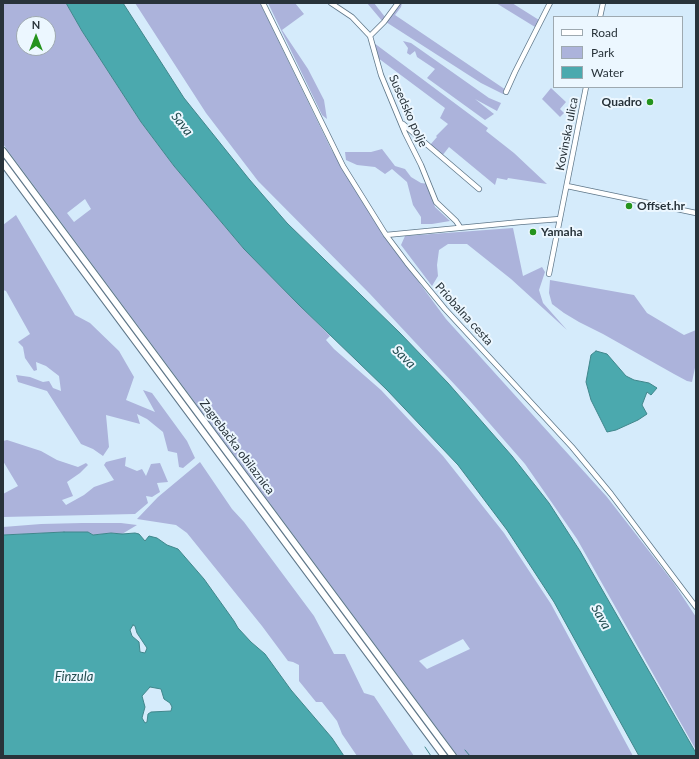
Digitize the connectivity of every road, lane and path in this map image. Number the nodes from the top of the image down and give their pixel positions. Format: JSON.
{"nodes":[{"id":1,"x":263,"y":3,"type":"edge"},
{"id":2,"x":331,"y":3,"type":"edge"},
{"id":3,"x":398,"y":3,"type":"edge"},
{"id":4,"x":550,"y":3,"type":"edge"},
{"id":5,"x":603,"y":3,"type":"edge"},
{"id":6,"x":338,"y":5,"type":"edge"},
{"id":7,"x":600,"y":16,"type":"edge"},
{"id":8,"x":370,"y":36,"type":"junction"},
{"id":9,"x":586,"y":88,"type":"edge"},
{"id":10,"x":506,"y":92,"type":"dead end"},
{"id":11,"x":401,"y":123,"type":"junction"},
{"id":12,"x":3,"y":151,"type":"edge"},
{"id":13,"x":3,"y":162,"type":"edge"},
{"id":14,"x":567,"y":186,"type":"junction"},
{"id":15,"x":479,"y":189,"type":"dead end"},
{"id":16,"x":696,"y":213,"type":"edge"},
{"id":17,"x":560,"y":219,"type":"junction"},
{"id":18,"x":460,"y":227,"type":"junction"},
{"id":19,"x":386,"y":235,"type":"junction"},
{"id":20,"x":549,"y":274,"type":"dead end"},
{"id":21,"x":696,"y":607,"type":"edge"},
{"id":22,"x":444,"y":756,"type":"edge"},
{"id":23,"x":453,"y":756,"type":"edge"}],
"edges":[{"from":1,"to":19,"type":"street","name":"Priobalna cesta"},
{"from":2,"to":6,"type":"street","name":"Susedsko polje"},
{"from":3,"to":8,"type":"street"},
{"from":4,"to":10,"type":"street"},
{"from":5,"to":7,"type":"street"},
{"from":6,"to":8,"type":"street","name":"Susedsko polje"},
{"from":8,"to":11,"type":"street","name":"Susedsko polje"},
{"from":9,"to":14,"type":"street","name":"Kovinska ulica"},
{"from":11,"to":15,"type":"street"},
{"from":11,"to":18,"type":"street","name":"Susedsko polje"},
{"from":12,"to":23,"type":"highway","name":"Zagrebačka obilaznica"},
{"from":13,"to":22,"type":"highway","name":"Zagrebačka obilaznica"},
{"from":14,"to":16,"type":"street","name":"Kovinska ulica"},
{"from":14,"to":17,"type":"street","name":"Kovinska ulica"},
{"from":17,"to":18,"type":"street"},
{"from":17,"to":20,"type":"street","name":"Kovinska ulica"},
{"from":18,"to":19,"type":"street"},
{"from":19,"to":21,"type":"street","name":"Priobalna cesta"}]}
